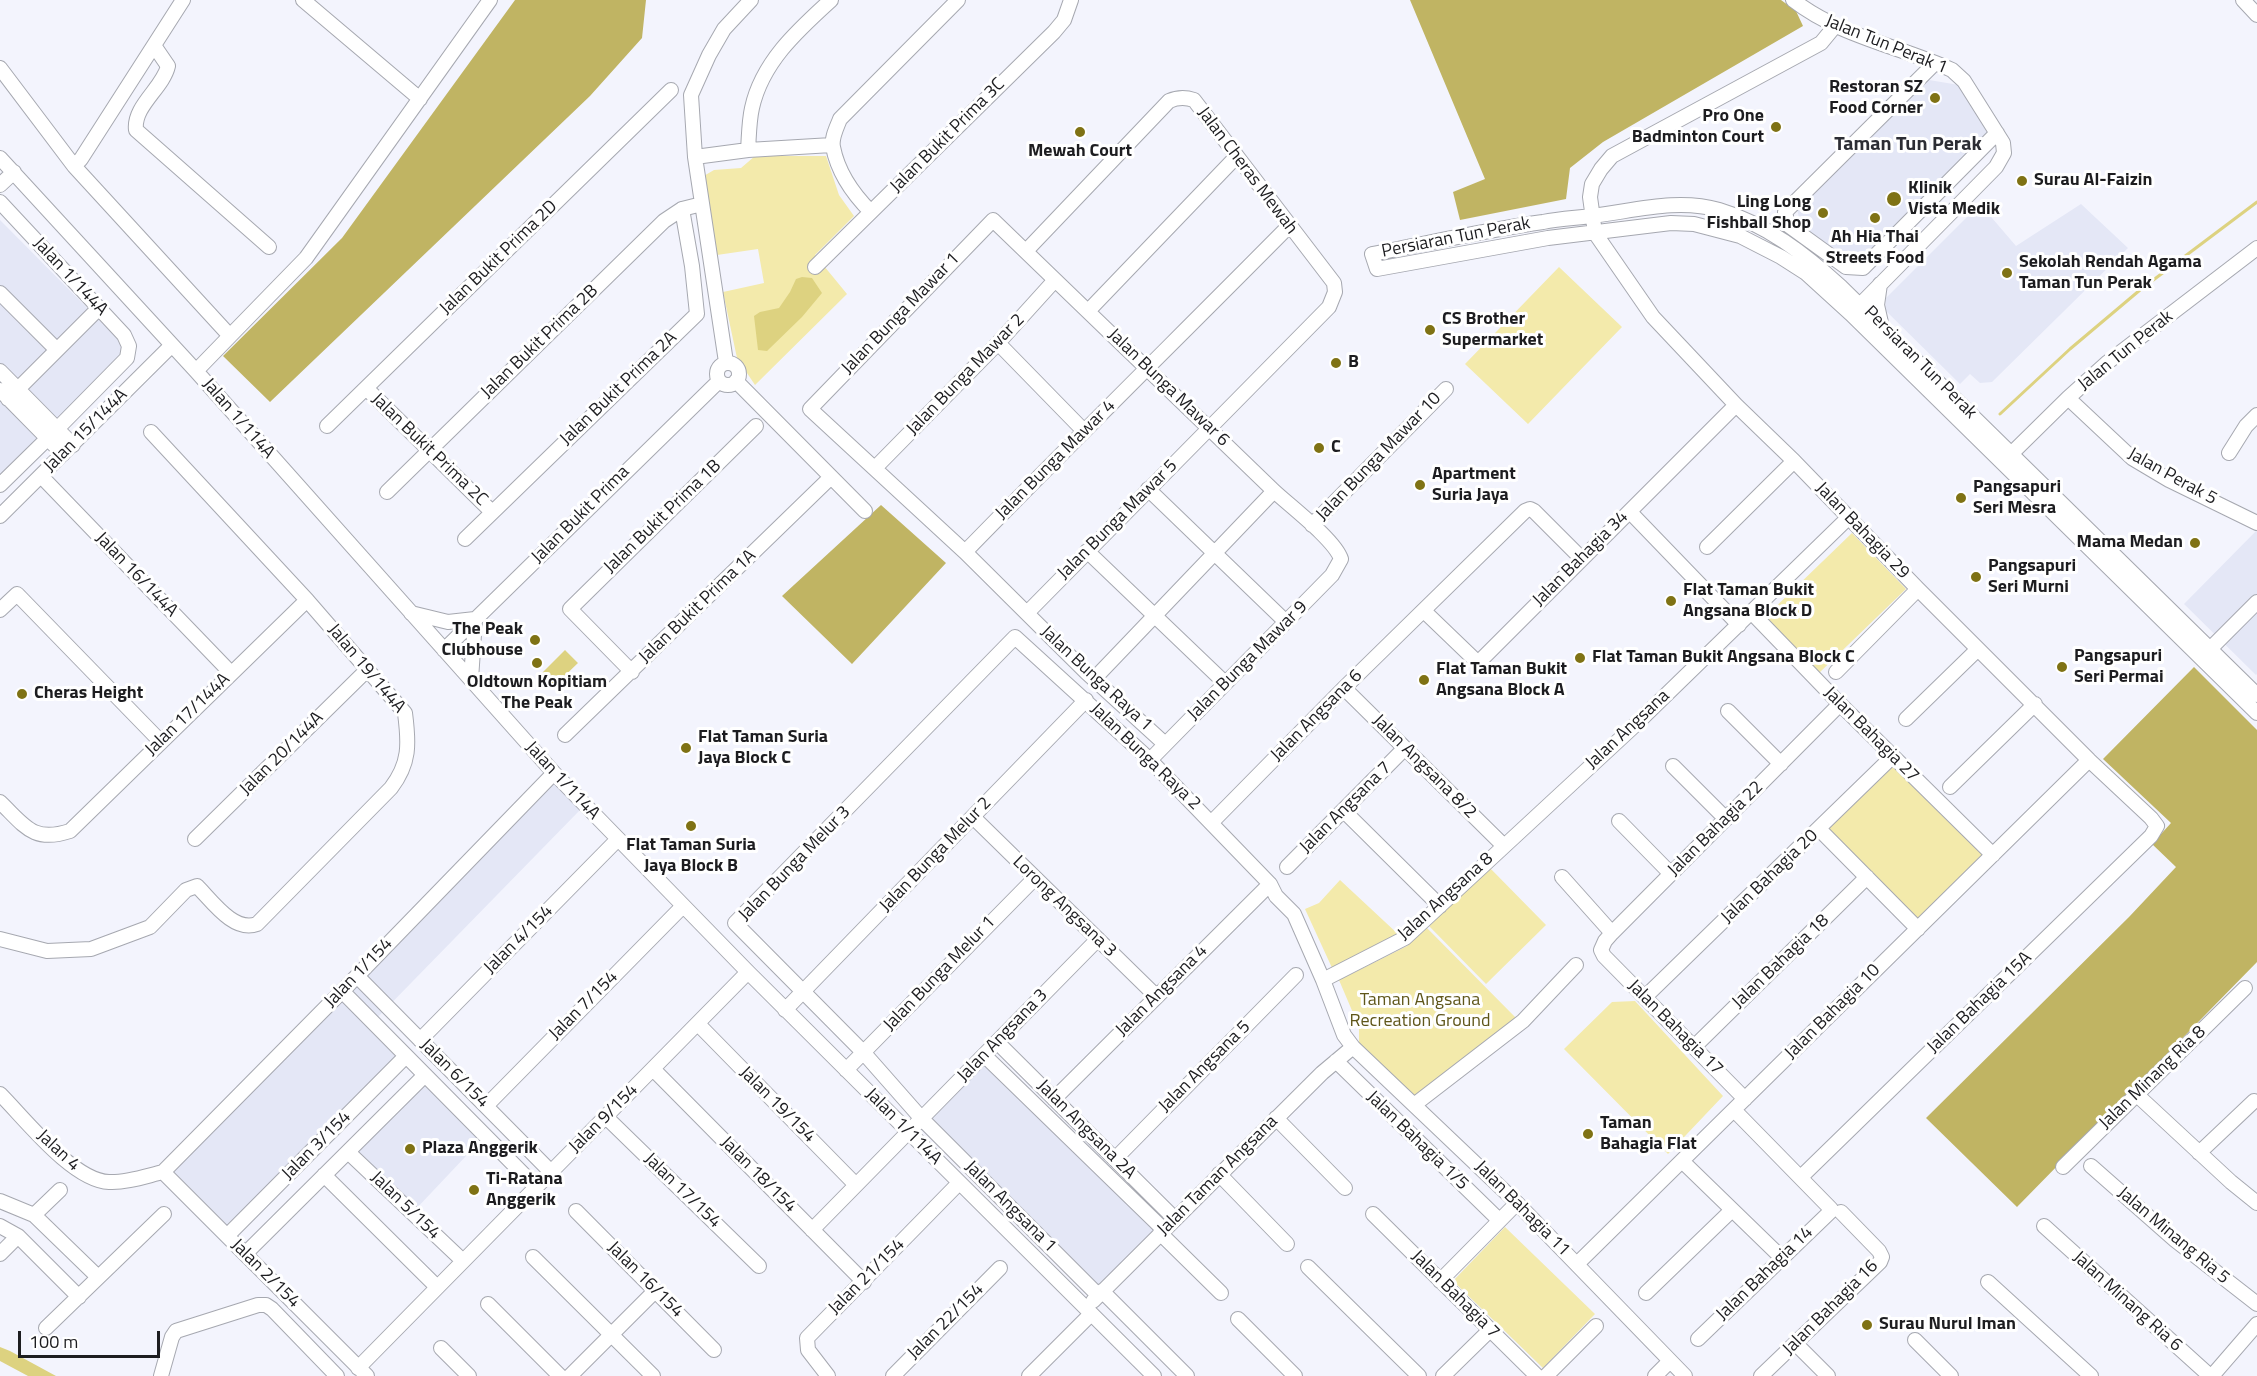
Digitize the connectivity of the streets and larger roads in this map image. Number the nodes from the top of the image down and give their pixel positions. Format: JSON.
{"nodes":[{"id":1,"x":183,"y":0,"type":"edge"},
{"id":2,"x":303,"y":0,"type":"edge"},
{"id":3,"x":490,"y":0,"type":"edge"},
{"id":4,"x":751,"y":0,"type":"edge"},
{"id":5,"x":831,"y":0,"type":"edge"},
{"id":6,"x":958,"y":0,"type":"edge"},
{"id":7,"x":1071,"y":0,"type":"edge"},
{"id":8,"x":1793,"y":0,"type":"edge"},
{"id":9,"x":2244,"y":0,"type":"edge"},
{"id":10,"x":2257,"y":15,"type":"edge"},
{"id":11,"x":1834,"y":26,"type":"junction"},
{"id":12,"x":155,"y":47,"type":"junction"},
{"id":13,"x":1935,"y":63,"type":"junction"},
{"id":14,"x":0,"y":68,"type":"edge"},
{"id":15,"x":671,"y":90,"type":"dead end"},
{"id":16,"x":420,"y":99,"type":"junction"},
{"id":17,"x":1997,"y":133,"type":"junction"},
{"id":18,"x":832,"y":145,"type":"junction"},
{"id":19,"x":748,"y":150,"type":"junction"},
{"id":20,"x":1237,"y":156,"type":"junction"},
{"id":21,"x":695,"y":157,"type":"junction"},
{"id":22,"x":0,"y":158,"type":"edge"},
{"id":23,"x":74,"y":166,"type":"junction"},
{"id":24,"x":14,"y":172,"type":"junction"},
{"id":25,"x":0,"y":185,"type":"edge"},
{"id":26,"x":0,"y":202,"type":"edge"},
{"id":27,"x":702,"y":204,"type":"junction"},
{"id":28,"x":682,"y":209,"type":"junction"},
{"id":29,"x":872,"y":212,"type":"junction"},
{"id":30,"x":1592,"y":216,"type":"junction"},
{"id":31,"x":993,"y":220,"type":"joint"},
{"id":32,"x":1289,"y":226,"type":"junction"},
{"id":33,"x":1595,"y":233,"type":"junction"},
{"id":34,"x":269,"y":247,"type":"dead end"},
{"id":35,"x":2257,"y":248,"type":"edge"},
{"id":36,"x":1026,"y":251,"type":"junction"},
{"id":37,"x":815,"y":267,"type":"dead end"},
{"id":38,"x":1055,"y":280,"type":"junction"},
{"id":39,"x":1334,"y":283,"type":"joint"},
{"id":40,"x":1880,"y":284,"type":"junction"},
{"id":41,"x":1841,"y":287,"type":"junction"},
{"id":42,"x":0,"y":293,"type":"edge"},
{"id":43,"x":1093,"y":306,"type":"dead end"},
{"id":44,"x":99,"y":308,"type":"junction"},
{"id":45,"x":1856,"y":310,"type":"junction"},
{"id":46,"x":1882,"y":327,"type":"junction"},
{"id":47,"x":230,"y":336,"type":"junction"},
{"id":48,"x":998,"y":343,"type":"junction"},
{"id":49,"x":171,"y":346,"type":"junction"},
{"id":50,"x":57,"y":350,"type":"junction"},
{"id":51,"x":127,"y":358,"type":"joint"},
{"id":52,"x":726,"y":362,"type":"junction"},
{"id":53,"x":1149,"y":368,"type":"junction"},
{"id":54,"x":0,"y":371,"type":"edge"},
{"id":55,"x":196,"y":371,"type":"junction"},
{"id":56,"x":719,"y":381,"type":"junction"},
{"id":57,"x":736,"y":381,"type":"junction"},
{"id":58,"x":366,"y":388,"type":"junction"},
{"id":59,"x":1446,"y":389,"type":"dead end"},
{"id":60,"x":9,"y":393,"type":"edge"},
{"id":61,"x":2068,"y":398,"type":"junction"},
{"id":62,"x":1736,"y":405,"type":"junction"},
{"id":63,"x":2257,"y":415,"type":"edge"},
{"id":64,"x":327,"y":426,"type":"dead end"},
{"id":65,"x":756,"y":426,"type":"dead end"},
{"id":66,"x":1209,"y":427,"type":"junction"},
{"id":67,"x":58,"y":428,"type":"junction"},
{"id":68,"x":1084,"y":430,"type":"junction"},
{"id":69,"x":151,"y":432,"type":"dead end"},
{"id":70,"x":47,"y":439,"type":"junction"},
{"id":71,"x":68,"y":449,"type":"junction"},
{"id":72,"x":429,"y":450,"type":"junction"},
{"id":73,"x":2229,"y":453,"type":"dead end"},
{"id":74,"x":2007,"y":458,"type":"junction"},
{"id":75,"x":1794,"y":460,"type":"junction"},
{"id":76,"x":875,"y":468,"type":"junction"},
{"id":77,"x":41,"y":476,"type":"junction"},
{"id":78,"x":830,"y":478,"type":"junction"},
{"id":79,"x":0,"y":485,"type":"edge"},
{"id":80,"x":1148,"y":489,"type":"junction"},
{"id":81,"x":1275,"y":491,"type":"junction"},
{"id":82,"x":387,"y":492,"type":"dead end"},
{"id":83,"x":865,"y":511,"type":"dead end"},
{"id":84,"x":492,"y":512,"type":"junction"},
{"id":85,"x":1630,"y":512,"type":"junction"},
{"id":86,"x":0,"y":516,"type":"edge"},
{"id":87,"x":1848,"y":518,"type":"junction"},
{"id":88,"x":2257,"y":523,"type":"edge"},
{"id":89,"x":1312,"y":525,"type":"junction"},
{"id":90,"x":465,"y":539,"type":"dead end"},
{"id":91,"x":1707,"y":547,"type":"dead end"},
{"id":92,"x":1087,"y":551,"type":"junction"},
{"id":93,"x":965,"y":552,"type":"junction"},
{"id":94,"x":1215,"y":552,"type":"junction"},
{"id":95,"x":1581,"y":558,"type":"junction"},
{"id":96,"x":1341,"y":559,"type":"joint"},
{"id":97,"x":1918,"y":589,"type":"junction"},
{"id":98,"x":307,"y":600,"type":"junction"},
{"id":99,"x":2257,"y":602,"type":"edge"},
{"id":100,"x":0,"y":610,"type":"edge"},
{"id":101,"x":1424,"y":612,"type":"junction"},
{"id":102,"x":411,"y":613,"type":"junction"},
{"id":103,"x":1027,"y":613,"type":"junction"},
{"id":104,"x":1752,"y":613,"type":"junction"},
{"id":105,"x":1154,"y":615,"type":"junction"},
{"id":106,"x":475,"y":620,"type":"junction"},
{"id":107,"x":1286,"y":622,"type":"junction"},
{"id":108,"x":1739,"y":625,"type":"junction"},
{"id":109,"x":1015,"y":637,"type":"joint"},
{"id":110,"x":1978,"y":649,"type":"junction"},
{"id":111,"x":2210,"y":649,"type":"junction"},
{"id":112,"x":444,"y":650,"type":"junction"},
{"id":113,"x":368,"y":669,"type":"junction"},
{"id":114,"x":632,"y":672,"type":"junction"},
{"id":115,"x":1836,"y":672,"type":"dead end"},
{"id":116,"x":231,"y":673,"type":"junction"},
{"id":117,"x":1094,"y":678,"type":"junction"},
{"id":118,"x":471,"y":681,"type":"junction"},
{"id":119,"x":1225,"y":682,"type":"junction"},
{"id":120,"x":1344,"y":688,"type":"junction"},
{"id":121,"x":2257,"y":695,"type":"edge"},
{"id":122,"x":1086,"y":700,"type":"junction"},
{"id":123,"x":1840,"y":704,"type":"junction"},
{"id":124,"x":2035,"y":704,"type":"junction"},
{"id":125,"x":1728,"y":711,"type":"dead end"},
{"id":126,"x":2257,"y":713,"type":"edge"},
{"id":127,"x":1906,"y":718,"type":"dead end"},
{"id":128,"x":565,"y":735,"type":"dead end"},
{"id":129,"x":161,"y":742,"type":"junction"},
{"id":130,"x":1165,"y":744,"type":"junction"},
{"id":131,"x":1404,"y":748,"type":"junction"},
{"id":132,"x":1893,"y":756,"type":"junction"},
{"id":133,"x":1150,"y":760,"type":"junction"},
{"id":134,"x":2090,"y":760,"type":"junction"},
{"id":135,"x":1780,"y":764,"type":"junction"},
{"id":136,"x":1673,"y":766,"type":"dead end"},
{"id":137,"x":554,"y":773,"type":"junction"},
{"id":138,"x":1950,"y":787,"type":"dead end"},
{"id":139,"x":0,"y":802,"type":"edge"},
{"id":140,"x":1344,"y":811,"type":"junction"},
{"id":141,"x":972,"y":817,"type":"junction"},
{"id":142,"x":1726,"y":819,"type":"junction"},
{"id":143,"x":1618,"y":821,"type":"dead end"},
{"id":144,"x":1212,"y":822,"type":"junction"},
{"id":145,"x":2157,"y":826,"type":"joint"},
{"id":146,"x":1819,"y":829,"type":"junction"},
{"id":147,"x":195,"y":839,"type":"dead end"},
{"id":148,"x":618,"y":839,"type":"junction"},
{"id":149,"x":1504,"y":846,"type":"junction"},
{"id":150,"x":1993,"y":855,"type":"junction"},
{"id":151,"x":1287,"y":867,"type":"dead end"},
{"id":152,"x":1671,"y":874,"type":"junction"},
{"id":153,"x":1562,"y":877,"type":"dead end"},
{"id":154,"x":1867,"y":877,"type":"junction"},
{"id":155,"x":1035,"y":878,"type":"junction"},
{"id":156,"x":1270,"y":884,"type":"junction"},
{"id":157,"x":683,"y":906,"type":"junction"},
{"id":158,"x":1440,"y":906,"type":"junction"},
{"id":159,"x":1918,"y":928,"type":"junction"},
{"id":160,"x":1612,"y":933,"type":"junction"},
{"id":161,"x":0,"y":939,"type":"edge"},
{"id":162,"x":1098,"y":939,"type":"junction"},
{"id":163,"x":1604,"y":956,"type":"joint"},
{"id":164,"x":1576,"y":965,"type":"dead end"},
{"id":165,"x":748,"y":972,"type":"junction"},
{"id":166,"x":1296,"y":975,"type":"dead end"},
{"id":167,"x":357,"y":976,"type":"junction"},
{"id":168,"x":1328,"y":978,"type":"junction"},
{"id":169,"x":2245,"y":988,"type":"dead end"},
{"id":170,"x":342,"y":991,"type":"junction"},
{"id":171,"x":803,"y":992,"type":"junction"},
{"id":172,"x":1156,"y":996,"type":"junction"},
{"id":173,"x":1644,"y":997,"type":"junction"},
{"id":174,"x":785,"y":1010,"type":"junction"},
{"id":175,"x":698,"y":1024,"type":"junction"},
{"id":176,"x":420,"y":1040,"type":"junction"},
{"id":177,"x":997,"y":1042,"type":"junction"},
{"id":178,"x":1353,"y":1047,"type":"junction"},
{"id":179,"x":1694,"y":1047,"type":"junction"},
{"id":180,"x":863,"y":1052,"type":"junction"},
{"id":181,"x":984,"y":1055,"type":"junction"},
{"id":182,"x":406,"y":1056,"type":"junction"},
{"id":183,"x":1336,"y":1061,"type":"junction"},
{"id":184,"x":653,"y":1069,"type":"junction"},
{"id":185,"x":846,"y":1070,"type":"junction"},
{"id":186,"x":425,"y":1075,"type":"junction"},
{"id":187,"x":0,"y":1094,"type":"edge"},
{"id":188,"x":2136,"y":1094,"type":"junction"},
{"id":189,"x":1054,"y":1099,"type":"junction"},
{"id":190,"x":1745,"y":1099,"type":"junction"},
{"id":191,"x":2254,"y":1101,"type":"dead end"},
{"id":192,"x":1414,"y":1105,"type":"junction"},
{"id":193,"x":486,"y":1106,"type":"junction"},
{"id":194,"x":1734,"y":1110,"type":"junction"},
{"id":195,"x":606,"y":1117,"type":"junction"},
{"id":196,"x":1276,"y":1118,"type":"junction"},
{"id":197,"x":922,"y":1119,"type":"junction"},
{"id":198,"x":909,"y":1132,"type":"junction"},
{"id":199,"x":348,"y":1152,"type":"junction"},
{"id":200,"x":2199,"y":1153,"type":"junction"},
{"id":201,"x":1114,"y":1159,"type":"junction"},
{"id":202,"x":1682,"y":1161,"type":"junction"},
{"id":203,"x":2091,"y":1166,"type":"dead end"},
{"id":204,"x":2063,"y":1167,"type":"dead end"},
{"id":205,"x":163,"y":1172,"type":"junction"},
{"id":206,"x":551,"y":1172,"type":"junction"},
{"id":207,"x":324,"y":1174,"type":"junction"},
{"id":208,"x":1220,"y":1174,"type":"junction"},
{"id":209,"x":1802,"y":1177,"type":"junction"},
{"id":210,"x":959,"y":1183,"type":"junction"},
{"id":211,"x":856,"y":1185,"type":"junction"},
{"id":212,"x":536,"y":1187,"type":"junction"},
{"id":213,"x":1345,"y":1188,"type":"dead end"},
{"id":214,"x":60,"y":1190,"type":"dead end"},
{"id":215,"x":0,"y":1201,"type":"edge"},
{"id":216,"x":1517,"y":1203,"type":"junction"},
{"id":217,"x":2257,"y":1203,"type":"edge"},
{"id":218,"x":1731,"y":1210,"type":"junction"},
{"id":219,"x":1836,"y":1210,"type":"junction"},
{"id":220,"x":576,"y":1211,"type":"dead end"},
{"id":221,"x":164,"y":1214,"type":"dead end"},
{"id":222,"x":1373,"y":1214,"type":"dead end"},
{"id":223,"x":34,"y":1215,"type":"junction"},
{"id":224,"x":1175,"y":1219,"type":"junction"},
{"id":225,"x":1499,"y":1220,"type":"junction"},
{"id":226,"x":0,"y":1226,"type":"edge"},
{"id":227,"x":2044,"y":1226,"type":"dead end"},
{"id":228,"x":812,"y":1230,"type":"junction"},
{"id":229,"x":1162,"y":1232,"type":"junction"},
{"id":230,"x":18,"y":1236,"type":"junction"},
{"id":231,"x":227,"y":1236,"type":"junction"},
{"id":232,"x":1287,"y":1244,"type":"dead end"},
{"id":233,"x":0,"y":1254,"type":"edge"},
{"id":234,"x":245,"y":1254,"type":"junction"},
{"id":235,"x":533,"y":1257,"type":"dead end"},
{"id":236,"x":1782,"y":1258,"type":"junction"},
{"id":237,"x":463,"y":1261,"type":"junction"},
{"id":238,"x":1577,"y":1264,"type":"junction"},
{"id":239,"x":759,"y":1266,"type":"dead end"},
{"id":240,"x":1308,"y":1267,"type":"dead end"},
{"id":241,"x":1000,"y":1268,"type":"dead end"},
{"id":242,"x":98,"y":1278,"type":"junction"},
{"id":243,"x":1440,"y":1281,"type":"junction"},
{"id":244,"x":864,"y":1282,"type":"junction"},
{"id":245,"x":1988,"y":1282,"type":"dead end"},
{"id":246,"x":437,"y":1287,"type":"junction"},
{"id":247,"x":655,"y":1291,"type":"junction"},
{"id":248,"x":1100,"y":1293,"type":"junction"},
{"id":249,"x":1221,"y":1293,"type":"dead end"},
{"id":250,"x":1646,"y":1293,"type":"dead end"},
{"id":251,"x":79,"y":1297,"type":"junction"},
{"id":252,"x":488,"y":1304,"type":"dead end"},
{"id":253,"x":2257,"y":1304,"type":"edge"},
{"id":254,"x":1088,"y":1311,"type":"junction"},
{"id":255,"x":1238,"y":1319,"type":"dead end"},
{"id":256,"x":2257,"y":1324,"type":"edge"},
{"id":257,"x":1596,"y":1326,"type":"dead end"},
{"id":258,"x":46,"y":1328,"type":"dead end"},
{"id":259,"x":1490,"y":1330,"type":"junction"},
{"id":260,"x":610,"y":1335,"type":"junction"},
{"id":261,"x":1698,"y":1339,"type":"dead end"},
{"id":262,"x":1915,"y":1340,"type":"dead end"},
{"id":263,"x":1795,"y":1343,"type":"junction"},
{"id":264,"x":441,"y":1348,"type":"dead end"},
{"id":265,"x":714,"y":1350,"type":"dead end"},
{"id":266,"x":1670,"y":1361,"type":"junction"},
{"id":267,"x":363,"y":1372,"type":"edge"},
{"id":268,"x":161,"y":1376,"type":"edge"},
{"id":269,"x":337,"y":1376,"type":"edge"},
{"id":270,"x":469,"y":1376,"type":"edge"},
{"id":271,"x":560,"y":1376,"type":"edge"},
{"id":272,"x":570,"y":1376,"type":"edge"},
{"id":273,"x":653,"y":1376,"type":"edge"},
{"id":274,"x":828,"y":1376,"type":"edge"},
{"id":275,"x":893,"y":1376,"type":"edge"},
{"id":276,"x":1029,"y":1376,"type":"edge"},
{"id":277,"x":1154,"y":1376,"type":"edge"},
{"id":278,"x":1186,"y":1376,"type":"edge"},
{"id":279,"x":1295,"y":1376,"type":"edge"},
{"id":280,"x":1419,"y":1376,"type":"edge"},
{"id":281,"x":1443,"y":1376,"type":"edge"},
{"id":282,"x":1537,"y":1376,"type":"edge"},
{"id":283,"x":1546,"y":1376,"type":"edge"},
{"id":284,"x":1655,"y":1376,"type":"edge"},
{"id":285,"x":1685,"y":1376,"type":"edge"},
{"id":286,"x":1761,"y":1376,"type":"edge"},
{"id":287,"x":1828,"y":1376,"type":"edge"},
{"id":288,"x":1951,"y":1376,"type":"edge"},
{"id":289,"x":2091,"y":1376,"type":"edge"},
{"id":290,"x":2211,"y":1376,"type":"edge"}],
"edges":[{"from":1,"to":12,"type":"street"},
{"from":2,"to":16,"type":"street"},
{"from":3,"to":16,"type":"street"},
{"from":4,"to":21,"type":"street"},
{"from":5,"to":19,"type":"street"},
{"from":6,"to":18,"type":"street"},
{"from":7,"to":29,"type":"street","name":"Jalan Bukit Prima 3C"},
{"from":8,"to":11,"type":"street","name":"Jalan Tun Perak 1"},
{"from":9,"to":10,"type":"street"},
{"from":11,"to":13,"type":"street","name":"Jalan Tun Perak 1"},
{"from":11,"to":30,"type":"street","name":"Jalan Bahagia 29"},
{"from":12,"to":23,"type":"street"},
{"from":12,"to":34,"type":"street"},
{"from":13,"to":17,"type":"street","name":"Jalan Tun Perak 1"},
{"from":13,"to":17,"type":"street"},
{"from":14,"to":23,"type":"street"},
{"from":15,"to":58,"type":"street","name":"Jalan Bukit Prima 2D"},
{"from":16,"to":47,"type":"street"},
{"from":17,"to":40,"type":"street","name":"Jalan Tun Perak 1"},
{"from":18,"to":19,"type":"street"},
{"from":18,"to":29,"type":"street"},
{"from":19,"to":21,"type":"street"},
{"from":20,"to":32,"type":"street","name":"Jalan Cheras Mewah"},
{"from":20,"to":36,"type":"street","name":"Jalan Cheras Mewah"},
{"from":20,"to":43,"type":"street"},
{"from":21,"to":27,"type":"street"},
{"from":22,"to":24,"type":"street","name":"Jalan 1/114A"},
{"from":23,"to":47,"type":"street"},
{"from":24,"to":25,"type":"street"},
{"from":24,"to":49,"type":"street","name":"Jalan 1/114A"},
{"from":26,"to":44,"type":"street","name":"Jalan 1/144A"},
{"from":27,"to":28,"type":"street","name":"Jalan Bukit Prima 2B"},
{"from":27,"to":52,"type":"street"},
{"from":28,"to":72,"type":"street","name":"Jalan Bukit Prima 2B"},
{"from":28,"to":84,"type":"street","name":"Jalan Bukit Prima 2A"},
{"from":29,"to":37,"type":"street","name":"Jalan Bukit Prima 3C"},
{"from":30,"to":33,"type":"street","name":"Jalan Bahagia 29"},
{"from":30,"to":33,"type":"street","name":"Persiaran Tun Perak"},
{"from":30,"to":41,"type":"street","name":"Persiaran Tun Perak"},
{"from":31,"to":36,"type":"street","name":"Jalan Bunga Mawar 6"},
{"from":31,"to":76,"type":"street","name":"Jalan Bunga Mawar 1"},
{"from":32,"to":39,"type":"street","name":"Jalan Cheras Mewah"},
{"from":32,"to":53,"type":"street","name":"Jalan Bunga Mawar 4"},
{"from":33,"to":45,"type":"street","name":"Persiaran Tun Perak"},
{"from":33,"to":62,"type":"street","name":"Jalan Bahagia 29"},
{"from":35,"to":61,"type":"street","name":"Jalan Tun Perak"},
{"from":36,"to":38,"type":"street","name":"Jalan Bunga Mawar 6"},
{"from":38,"to":48,"type":"street","name":"Jalan Bunga Mawar 2"},
{"from":38,"to":53,"type":"street","name":"Jalan Bunga Mawar 6"},
{"from":39,"to":66,"type":"street","name":"Jalan Bunga Mawar 5"},
{"from":40,"to":41,"type":"street"},
{"from":40,"to":45,"type":"street","name":"Jalan Tun Perak 1"},
{"from":40,"to":46,"type":"street"},
{"from":41,"to":45,"type":"street","name":"Persiaran Tun Perak"},
{"from":42,"to":50,"type":"street"},
{"from":44,"to":50,"type":"street"},
{"from":44,"to":51,"type":"street","name":"Jalan 1/144A"},
{"from":45,"to":46,"type":"street","name":"Persiaran Tun Perak"},
{"from":45,"to":74,"type":"street","name":"Persiaran Tun Perak"},
{"from":46,"to":74,"type":"street","name":"Persiaran Tun Perak"},
{"from":47,"to":55,"type":"street"},
{"from":48,"to":68,"type":"street"},
{"from":48,"to":76,"type":"street","name":"Jalan Bunga Mawar 2"},
{"from":49,"to":55,"type":"street","name":"Jalan 1/114A"},
{"from":49,"to":71,"type":"street","name":"Jalan 15/144A"},
{"from":50,"to":60,"type":"street"},
{"from":51,"to":67,"type":"street","name":"Jalan 15/144A"},
{"from":52,"to":56,"type":"street"},
{"from":52,"to":57,"type":"street"},
{"from":53,"to":66,"type":"street","name":"Jalan Bunga Mawar 6"},
{"from":53,"to":68,"type":"street","name":"Jalan Bunga Mawar 4"},
{"from":54,"to":60,"type":"street"},
{"from":55,"to":102,"type":"street","name":"Jalan 1/114A"},
{"from":56,"to":57,"type":"street"},
{"from":56,"to":106,"type":"street","name":"Jalan Bukit Prima"},
{"from":57,"to":78,"type":"street"},
{"from":58,"to":64,"type":"street","name":"Jalan Bukit Prima 2D"},
{"from":58,"to":72,"type":"street","name":"Jalan Bukit Prima 2C"},
{"from":59,"to":89,"type":"street","name":"Jalan Bunga Mawar 10"},
{"from":60,"to":67,"type":"street"},
{"from":60,"to":70,"type":"street"},
{"from":61,"to":74,"type":"street","name":"Jalan Tun Perak"},
{"from":61,"to":88,"type":"street","name":"Jalan Perak 5"},
{"from":62,"to":75,"type":"street","name":"Jalan Bahagia 29"},
{"from":62,"to":85,"type":"street","name":"Jalan Bahagia 34"},
{"from":63,"to":73,"type":"street"},
{"from":65,"to":114,"type":"street","name":"Jalan Bukit Prima 1B"},
{"from":66,"to":80,"type":"street","name":"Jalan Bunga Mawar 5"},
{"from":66,"to":81,"type":"street","name":"Jalan Bunga Mawar 6"},
{"from":67,"to":71,"type":"street"},
{"from":68,"to":93,"type":"street","name":"Jalan Bunga Mawar 4"},
{"from":69,"to":98,"type":"street","name":"Jalan 19/144A"},
{"from":70,"to":71,"type":"street"},
{"from":70,"to":79,"type":"street","name":"Jalan 15/144A"},
{"from":71,"to":77,"type":"street","name":"Jalan 15/144A"},
{"from":72,"to":82,"type":"street","name":"Jalan Bukit Prima 2B"},
{"from":72,"to":84,"type":"street","name":"Jalan Bukit Prima 2C"},
{"from":74,"to":111,"type":"street","name":"Persiaran Tun Perak"},
{"from":74,"to":126,"type":"street","name":"Persiaran Tun Perak"},
{"from":75,"to":87,"type":"street","name":"Jalan Bahagia 29"},
{"from":75,"to":91,"type":"street"},
{"from":76,"to":93,"type":"street"},
{"from":77,"to":86,"type":"street","name":"Jalan 15/144A"},
{"from":77,"to":116,"type":"street","name":"Jalan 16/144A"},
{"from":78,"to":83,"type":"street"},
{"from":78,"to":114,"type":"street","name":"Jalan Bukit Prima 1A"},
{"from":80,"to":92,"type":"street","name":"Jalan Bunga Mawar 5"},
{"from":80,"to":94,"type":"street"},
{"from":81,"to":89,"type":"street","name":"Jalan Bunga Mawar 6"},
{"from":81,"to":94,"type":"street"},
{"from":84,"to":90,"type":"street","name":"Jalan Bukit Prima 2A"},
{"from":85,"to":95,"type":"street","name":"Jalan Bahagia 34"},
{"from":85,"to":108,"type":"street"},
{"from":87,"to":97,"type":"street","name":"Jalan Bahagia 29"},
{"from":87,"to":104,"type":"street","name":"Jalan Angsana"},
{"from":89,"to":96,"type":"street","name":"Jalan Bunga Mawar 6"},
{"from":92,"to":103,"type":"street","name":"Jalan Bunga Mawar 5"},
{"from":92,"to":105,"type":"street"},
{"from":93,"to":103,"type":"street"},
{"from":94,"to":105,"type":"street"},
{"from":94,"to":107,"type":"street"},
{"from":95,"to":101,"type":"street","name":"Jalan Bahagia 34"},
{"from":95,"to":101,"type":"street","name":"Jalan Angsana 6"},
{"from":96,"to":107,"type":"street","name":"Jalan Bunga Mawar 9"},
{"from":97,"to":110,"type":"street","name":"Jalan Bahagia 29"},
{"from":97,"to":115,"type":"street"},
{"from":98,"to":113,"type":"street","name":"Jalan 19/144A"},
{"from":98,"to":116,"type":"street","name":"Jalan 17/144A"},
{"from":99,"to":111,"type":"street"},
{"from":100,"to":129,"type":"street"},
{"from":101,"to":120,"type":"street","name":"Jalan Angsana 6"},
{"from":102,"to":106,"type":"street"},
{"from":102,"to":112,"type":"street","name":"Jalan 1/114A"},
{"from":103,"to":117,"type":"street","name":"Jalan Bunga Raya 1"},
{"from":104,"to":108,"type":"street","name":"Jalan Angsana"},
{"from":104,"to":123,"type":"street","name":"Jalan Bahagia 27"},
{"from":105,"to":117,"type":"street"},
{"from":105,"to":119,"type":"street"},
{"from":106,"to":112,"type":"street","name":"Jalan Bukit Prima"},
{"from":106,"to":118,"type":"street"},
{"from":107,"to":119,"type":"street","name":"Jalan Bunga Mawar 9"},
{"from":108,"to":149,"type":"street","name":"Jalan Angsana"},
{"from":109,"to":122,"type":"street","name":"Jalan Bunga Raya 2"},
{"from":109,"to":171,"type":"street","name":"Jalan Bunga Melur 3"},
{"from":110,"to":124,"type":"street","name":"Jalan Bahagia 29"},
{"from":110,"to":127,"type":"street"},
{"from":111,"to":121,"type":"street","name":"Persiaran Tun Perak"},
{"from":112,"to":118,"type":"street","name":"Jalan 1/114A"},
{"from":113,"to":147,"type":"street","name":"Jalan 20/144A"},
{"from":113,"to":161,"type":"street","name":"Jalan 19/144A"},
{"from":114,"to":128,"type":"street","name":"Jalan Bukit Prima 1A"},
{"from":116,"to":129,"type":"street","name":"Jalan 17/144A"},
{"from":117,"to":130,"type":"street","name":"Jalan Bunga Raya 1"},
{"from":118,"to":137,"type":"street","name":"Jalan 1/114A"},
{"from":119,"to":130,"type":"street","name":"Jalan Bunga Mawar 9"},
{"from":120,"to":131,"type":"street","name":"Jalan Angsana 8/2"},
{"from":120,"to":144,"type":"street","name":"Jalan Angsana 6"},
{"from":122,"to":133,"type":"street","name":"Jalan Bunga Raya 2"},
{"from":122,"to":141,"type":"street","name":"Jalan Bunga Melur 2"},
{"from":123,"to":132,"type":"street","name":"Jalan Bahagia 27"},
{"from":123,"to":135,"type":"street","name":"Jalan Bahagia 22"},
{"from":124,"to":134,"type":"street","name":"Jalan Bahagia 29"},
{"from":124,"to":138,"type":"street"},
{"from":125,"to":135,"type":"street"},
{"from":129,"to":139,"type":"street","name":"Jalan 17/144A"},
{"from":130,"to":133,"type":"street","name":"Jalan Bunga Mawar 9"},
{"from":131,"to":140,"type":"street","name":"Jalan Angsana 7"},
{"from":131,"to":149,"type":"street","name":"Jalan Angsana 8/2"},
{"from":132,"to":146,"type":"street","name":"Jalan Bahagia 20"},
{"from":132,"to":150,"type":"street","name":"Jalan Bahagia 27"},
{"from":133,"to":144,"type":"street","name":"Jalan Bunga Raya 2"},
{"from":134,"to":145,"type":"street","name":"Jalan Bahagia 29"},
{"from":134,"to":150,"type":"street","name":"Jalan Bahagia 10"},
{"from":135,"to":142,"type":"street","name":"Jalan Bahagia 22"},
{"from":136,"to":142,"type":"street"},
{"from":137,"to":148,"type":"street","name":"Jalan 1/114A"},
{"from":137,"to":167,"type":"street","name":"Jalan 1/154"},
{"from":140,"to":151,"type":"street","name":"Jalan Angsana 7"},
{"from":140,"to":158,"type":"street"},
{"from":141,"to":155,"type":"street","name":"Lorong Angsana 3"},
{"from":141,"to":171,"type":"street","name":"Jalan Bunga Melur 2"},
{"from":142,"to":152,"type":"street","name":"Jalan Bahagia 22"},
{"from":143,"to":152,"type":"street"},
{"from":144,"to":156,"type":"street","name":"Jalan Bunga Raya 2"},
{"from":145,"to":209,"type":"street","name":"Jalan Bahagia 15A"},
{"from":146,"to":154,"type":"street"},
{"from":146,"to":173,"type":"street","name":"Jalan Bahagia 20"},
{"from":148,"to":157,"type":"street","name":"Jalan 1/114A"},
{"from":148,"to":176,"type":"street","name":"Jalan 4/154"},
{"from":149,"to":158,"type":"street","name":"Jalan Angsana 8"},
{"from":150,"to":159,"type":"street","name":"Jalan Bahagia 10"},
{"from":152,"to":160,"type":"street","name":"Jalan Bahagia 22"},
{"from":153,"to":160,"type":"street"},
{"from":154,"to":159,"type":"street"},
{"from":154,"to":179,"type":"street","name":"Jalan Bahagia 18"},
{"from":155,"to":162,"type":"street","name":"Lorong Angsana 3"},
{"from":155,"to":180,"type":"street","name":"Jalan Bunga Melur 1"},
{"from":156,"to":168,"type":"street","name":"Jalan Bunga Raya 2"},
{"from":156,"to":172,"type":"street","name":"Jalan Angsana 4"},
{"from":157,"to":165,"type":"street","name":"Jalan 1/114A"},
{"from":157,"to":193,"type":"street","name":"Jalan 7/154"},
{"from":158,"to":168,"type":"street","name":"Jalan Angsana 8"},
{"from":159,"to":190,"type":"street","name":"Jalan Bahagia 10"},
{"from":160,"to":163,"type":"street","name":"Jalan Bahagia 22"},
{"from":162,"to":172,"type":"street","name":"Lorong Angsana 3"},
{"from":162,"to":177,"type":"street","name":"Jalan Angsana 3"},
{"from":163,"to":173,"type":"street","name":"Jalan Bahagia 17"},
{"from":164,"to":192,"type":"street"},
{"from":165,"to":174,"type":"street","name":"Jalan 1/114A"},
{"from":165,"to":175,"type":"street","name":"Jalan 9/154"},
{"from":166,"to":201,"type":"street","name":"Jalan Angsana 5"},
{"from":167,"to":170,"type":"street","name":"Jalan 1/154"},
{"from":167,"to":176,"type":"street","name":"Jalan 6/154"},
{"from":168,"to":178,"type":"street","name":"Jalan Bunga Raya 2"},
{"from":169,"to":188,"type":"street","name":"Jalan Minang Ria 8"},
{"from":170,"to":182,"type":"street"},
{"from":170,"to":205,"type":"street","name":"Jalan 1/154"},
{"from":171,"to":174,"type":"street","name":"Jalan Bunga Melur 2"},
{"from":171,"to":180,"type":"street","name":"Jalan Bunga Melur 3"},
{"from":172,"to":189,"type":"street","name":"Jalan Angsana 4"},
{"from":173,"to":179,"type":"street","name":"Jalan Bahagia 17"},
{"from":174,"to":185,"type":"street","name":"Jalan 1/114A"},
{"from":175,"to":184,"type":"street","name":"Jalan 9/154"},
{"from":175,"to":211,"type":"street","name":"Jalan 19/154"},
{"from":176,"to":193,"type":"street","name":"Jalan 6/154"},
{"from":177,"to":181,"type":"street","name":"Jalan Angsana 3"},
{"from":177,"to":189,"type":"street","name":"Jalan Angsana 2A"},
{"from":178,"to":183,"type":"street","name":"Jalan Taman Angsana"},
{"from":178,"to":192,"type":"street","name":"Jalan Bahagia 11"},
{"from":179,"to":190,"type":"street","name":"Jalan Bahagia 17"},
{"from":180,"to":185,"type":"street","name":"Jalan Bunga Melur 1"},
{"from":180,"to":197,"type":"street","name":"Jalan Bunga Melur 3"},
{"from":181,"to":197,"type":"street","name":"Jalan Angsana 3"},
{"from":181,"to":229,"type":"street"},
{"from":182,"to":186,"type":"street"},
{"from":182,"to":231,"type":"street","name":"Jalan 3/154"},
{"from":183,"to":196,"type":"street","name":"Jalan Taman Angsana"},
{"from":183,"to":225,"type":"street","name":"Jalan Bahagia 1/5"},
{"from":184,"to":195,"type":"street","name":"Jalan 9/154"},
{"from":184,"to":228,"type":"street","name":"Jalan 18/154"},
{"from":185,"to":198,"type":"street","name":"Jalan 1/114A"},
{"from":186,"to":199,"type":"street","name":"Jalan 3/154"},
{"from":186,"to":212,"type":"street"},
{"from":187,"to":205,"type":"street","name":"Jalan 4"},
{"from":188,"to":200,"type":"street"},
{"from":188,"to":204,"type":"street","name":"Jalan Minang Ria 8"},
{"from":189,"to":201,"type":"street","name":"Jalan Angsana 2A"},
{"from":190,"to":194,"type":"street","name":"Jalan Bahagia 10"},
{"from":191,"to":200,"type":"street"},
{"from":192,"to":216,"type":"street","name":"Jalan Bahagia 11"},
{"from":193,"to":206,"type":"street","name":"Jalan 6/154"},
{"from":194,"to":202,"type":"street","name":"Jalan Bahagia 10"},
{"from":194,"to":209,"type":"street"},
{"from":195,"to":206,"type":"street","name":"Jalan 9/154"},
{"from":195,"to":239,"type":"street","name":"Jalan 17/154"},
{"from":196,"to":208,"type":"street","name":"Jalan Taman Angsana"},
{"from":196,"to":213,"type":"street"},
{"from":197,"to":198,"type":"street","name":"Jalan Angsana 3"},
{"from":197,"to":248,"type":"street","name":"Jalan Angsana 1"},
{"from":198,"to":210,"type":"street","name":"Jalan 1/114A"},
{"from":198,"to":211,"type":"street","name":"Jalan Angsana 3"},
{"from":199,"to":207,"type":"street","name":"Jalan 3/154"},
{"from":199,"to":237,"type":"street","name":"Jalan 5/154"},
{"from":200,"to":217,"type":"street"},
{"from":201,"to":224,"type":"street","name":"Jalan Angsana 2A"},
{"from":202,"to":218,"type":"street"},
{"from":202,"to":238,"type":"street","name":"Jalan Bahagia 10"},
{"from":203,"to":253,"type":"street","name":"Jalan Minang Ria 5"},
{"from":205,"to":231,"type":"street","name":"Jalan 2/154"},
{"from":206,"to":212,"type":"street","name":"Jalan 9/154"},
{"from":207,"to":234,"type":"street","name":"Jalan 3/154"},
{"from":207,"to":246,"type":"street","name":"Jalan 5/154"},
{"from":208,"to":224,"type":"street","name":"Jalan Taman Angsana"},
{"from":208,"to":232,"type":"street"},
{"from":209,"to":219,"type":"street"},
{"from":210,"to":244,"type":"street","name":"Jalan 21/154"},
{"from":210,"to":254,"type":"street","name":"Jalan 1/114A"},
{"from":211,"to":228,"type":"street","name":"Jalan Angsana 3"},
{"from":212,"to":237,"type":"street","name":"Jalan 9/154"},
{"from":214,"to":223,"type":"street"},
{"from":215,"to":223,"type":"street"},
{"from":216,"to":225,"type":"street"},
{"from":216,"to":238,"type":"street","name":"Jalan Bahagia 11"},
{"from":218,"to":236,"type":"street"},
{"from":218,"to":250,"type":"street"},
{"from":219,"to":236,"type":"street","name":"Jalan Bahagia 14"},
{"from":219,"to":263,"type":"street","name":"Jalan Bahagia 16"},
{"from":220,"to":247,"type":"street","name":"Jalan 16/154"},
{"from":221,"to":242,"type":"street"},
{"from":222,"to":243,"type":"street","name":"Jalan Bahagia 7"},
{"from":223,"to":242,"type":"street"},
{"from":224,"to":229,"type":"street","name":"Jalan Taman Angsana"},
{"from":225,"to":243,"type":"street"},
{"from":226,"to":230,"type":"street"},
{"from":227,"to":290,"type":"street","name":"Jalan Minang Ria 6"},
{"from":228,"to":244,"type":"street","name":"Jalan 18/154"},
{"from":229,"to":248,"type":"street","name":"Jalan Taman Angsana"},
{"from":229,"to":249,"type":"street"},
{"from":230,"to":233,"type":"street"},
{"from":230,"to":251,"type":"street"},
{"from":231,"to":234,"type":"street","name":"Jalan 2/154"},
{"from":234,"to":267,"type":"street","name":"Jalan 2/154"},
{"from":235,"to":260,"type":"street"},
{"from":236,"to":261,"type":"street","name":"Jalan Bahagia 14"},
{"from":237,"to":246,"type":"street","name":"Jalan 9/154"},
{"from":238,"to":266,"type":"street","name":"Jalan Bahagia 11"},
{"from":240,"to":280,"type":"street"},
{"from":241,"to":275,"type":"street","name":"Jalan 22/154"},
{"from":242,"to":251,"type":"street"},
{"from":243,"to":259,"type":"street","name":"Jalan Bahagia 7"},
{"from":244,"to":274,"type":"street","name":"Jalan 21/154"},
{"from":245,"to":289,"type":"street"},
{"from":246,"to":267,"type":"street","name":"Jalan 9/154"},
{"from":247,"to":260,"type":"street"},
{"from":247,"to":265,"type":"street","name":"Jalan 16/154"},
{"from":248,"to":254,"type":"street","name":"Jalan Taman Angsana"},
{"from":248,"to":278,"type":"street","name":"Jalan Angsana 1"},
{"from":251,"to":258,"type":"street"},
{"from":252,"to":271,"type":"street"},
{"from":254,"to":276,"type":"street","name":"Jalan Taman Angsana"},
{"from":254,"to":277,"type":"street","name":"Jalan 1/114A"},
{"from":255,"to":279,"type":"street"},
{"from":256,"to":290,"type":"street"},
{"from":257,"to":283,"type":"street"},
{"from":259,"to":281,"type":"street"},
{"from":259,"to":282,"type":"street","name":"Jalan Bahagia 7"},
{"from":260,"to":272,"type":"street"},
{"from":260,"to":273,"type":"street"},
{"from":262,"to":288,"type":"street"},
{"from":263,"to":286,"type":"street","name":"Jalan Bahagia 16"},
{"from":263,"to":287,"type":"street"},
{"from":264,"to":270,"type":"street"},
{"from":266,"to":284,"type":"street"},
{"from":266,"to":285,"type":"street","name":"Jalan Bahagia 11"},
{"from":268,"to":269,"type":"street"}]}
